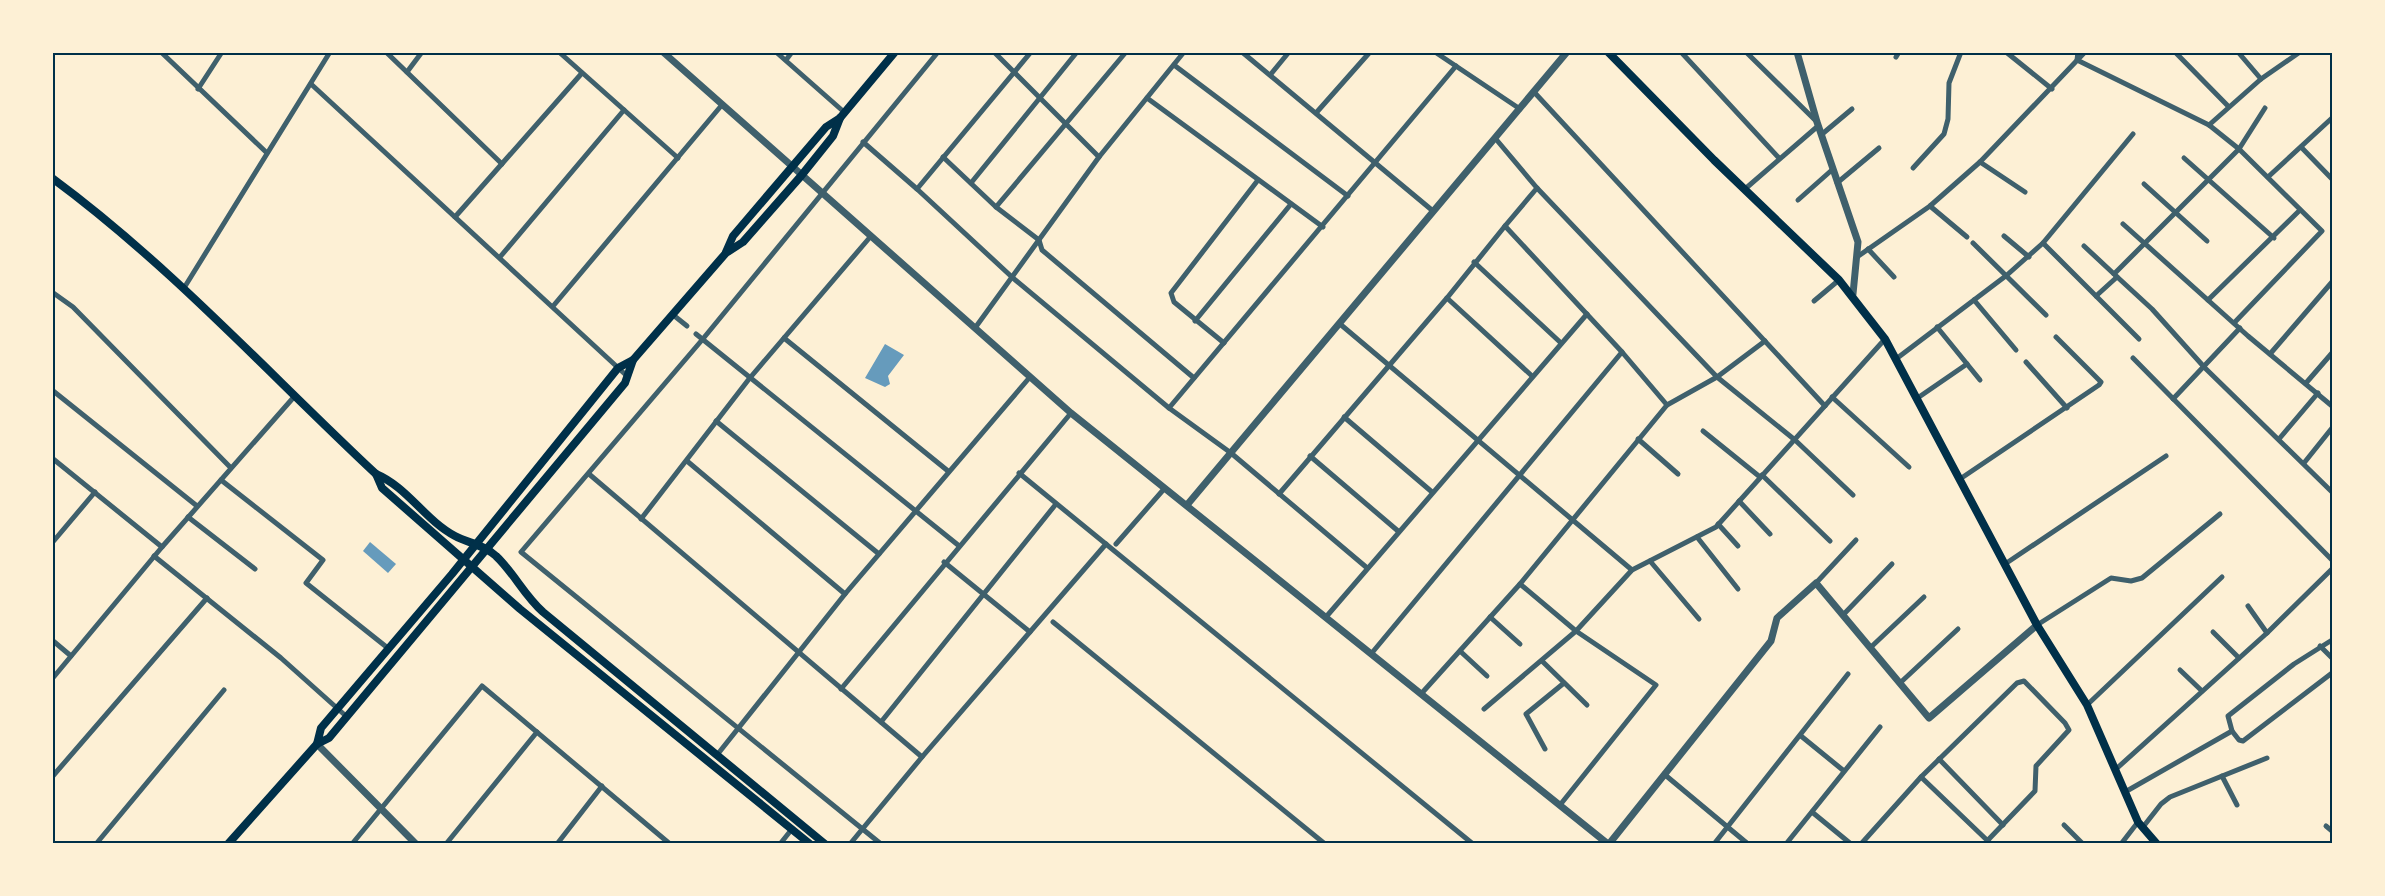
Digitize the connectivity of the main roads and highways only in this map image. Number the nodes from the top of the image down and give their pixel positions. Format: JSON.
{"nodes":[{"id":1,"x":895,"y":52,"type":"edge"},
{"id":2,"x":1608,"y":52,"type":"edge"},
{"id":3,"x":842,"y":115,"type":"junction"},
{"id":4,"x":52,"y":178,"type":"edge"},
{"id":5,"x":726,"y":253,"type":"junction"},
{"id":6,"x":633,"y":360,"type":"junction"},
{"id":7,"x":376,"y":474,"type":"junction"},
{"id":8,"x":475,"y":544,"type":"junction"},
{"id":9,"x":487,"y":549,"type":"junction"},
{"id":10,"x":463,"y":558,"type":"junction"},
{"id":11,"x":472,"y":567,"type":"junction"},
{"id":12,"x":520,"y":587,"type":"junction"},
{"id":13,"x":511,"y":600,"type":"junction"},
{"id":14,"x":317,"y":744,"type":"junction"},
{"id":15,"x":228,"y":843,"type":"edge"},
{"id":16,"x":810,"y":843,"type":"edge"},
{"id":17,"x":825,"y":843,"type":"edge"},
{"id":18,"x":2157,"y":843,"type":"edge"}],
"edges":[{"from":1,"to":3,"type":"main road"},
{"from":2,"to":18,"type":"main road"},
{"from":3,"to":5,"type":"main road"},
{"from":3,"to":5,"type":"main road"},
{"from":4,"to":7,"type":"main road"},
{"from":5,"to":6,"type":"main road"},
{"from":6,"to":8,"type":"main road"},
{"from":6,"to":9,"type":"main road"},
{"from":7,"to":8,"type":"main road"},
{"from":7,"to":10,"type":"main road"},
{"from":8,"to":9,"type":"main road"},
{"from":8,"to":10,"type":"main road"},
{"from":9,"to":11,"type":"main road"},
{"from":9,"to":12,"type":"main road"},
{"from":10,"to":11,"type":"main road"},
{"from":10,"to":14,"type":"main road"},
{"from":11,"to":13,"type":"main road"},
{"from":11,"to":14,"type":"main road"},
{"from":12,"to":13,"type":"main road"},
{"from":12,"to":17,"type":"main road"},
{"from":13,"to":16,"type":"main road"},
{"from":14,"to":15,"type":"main road"}]}
